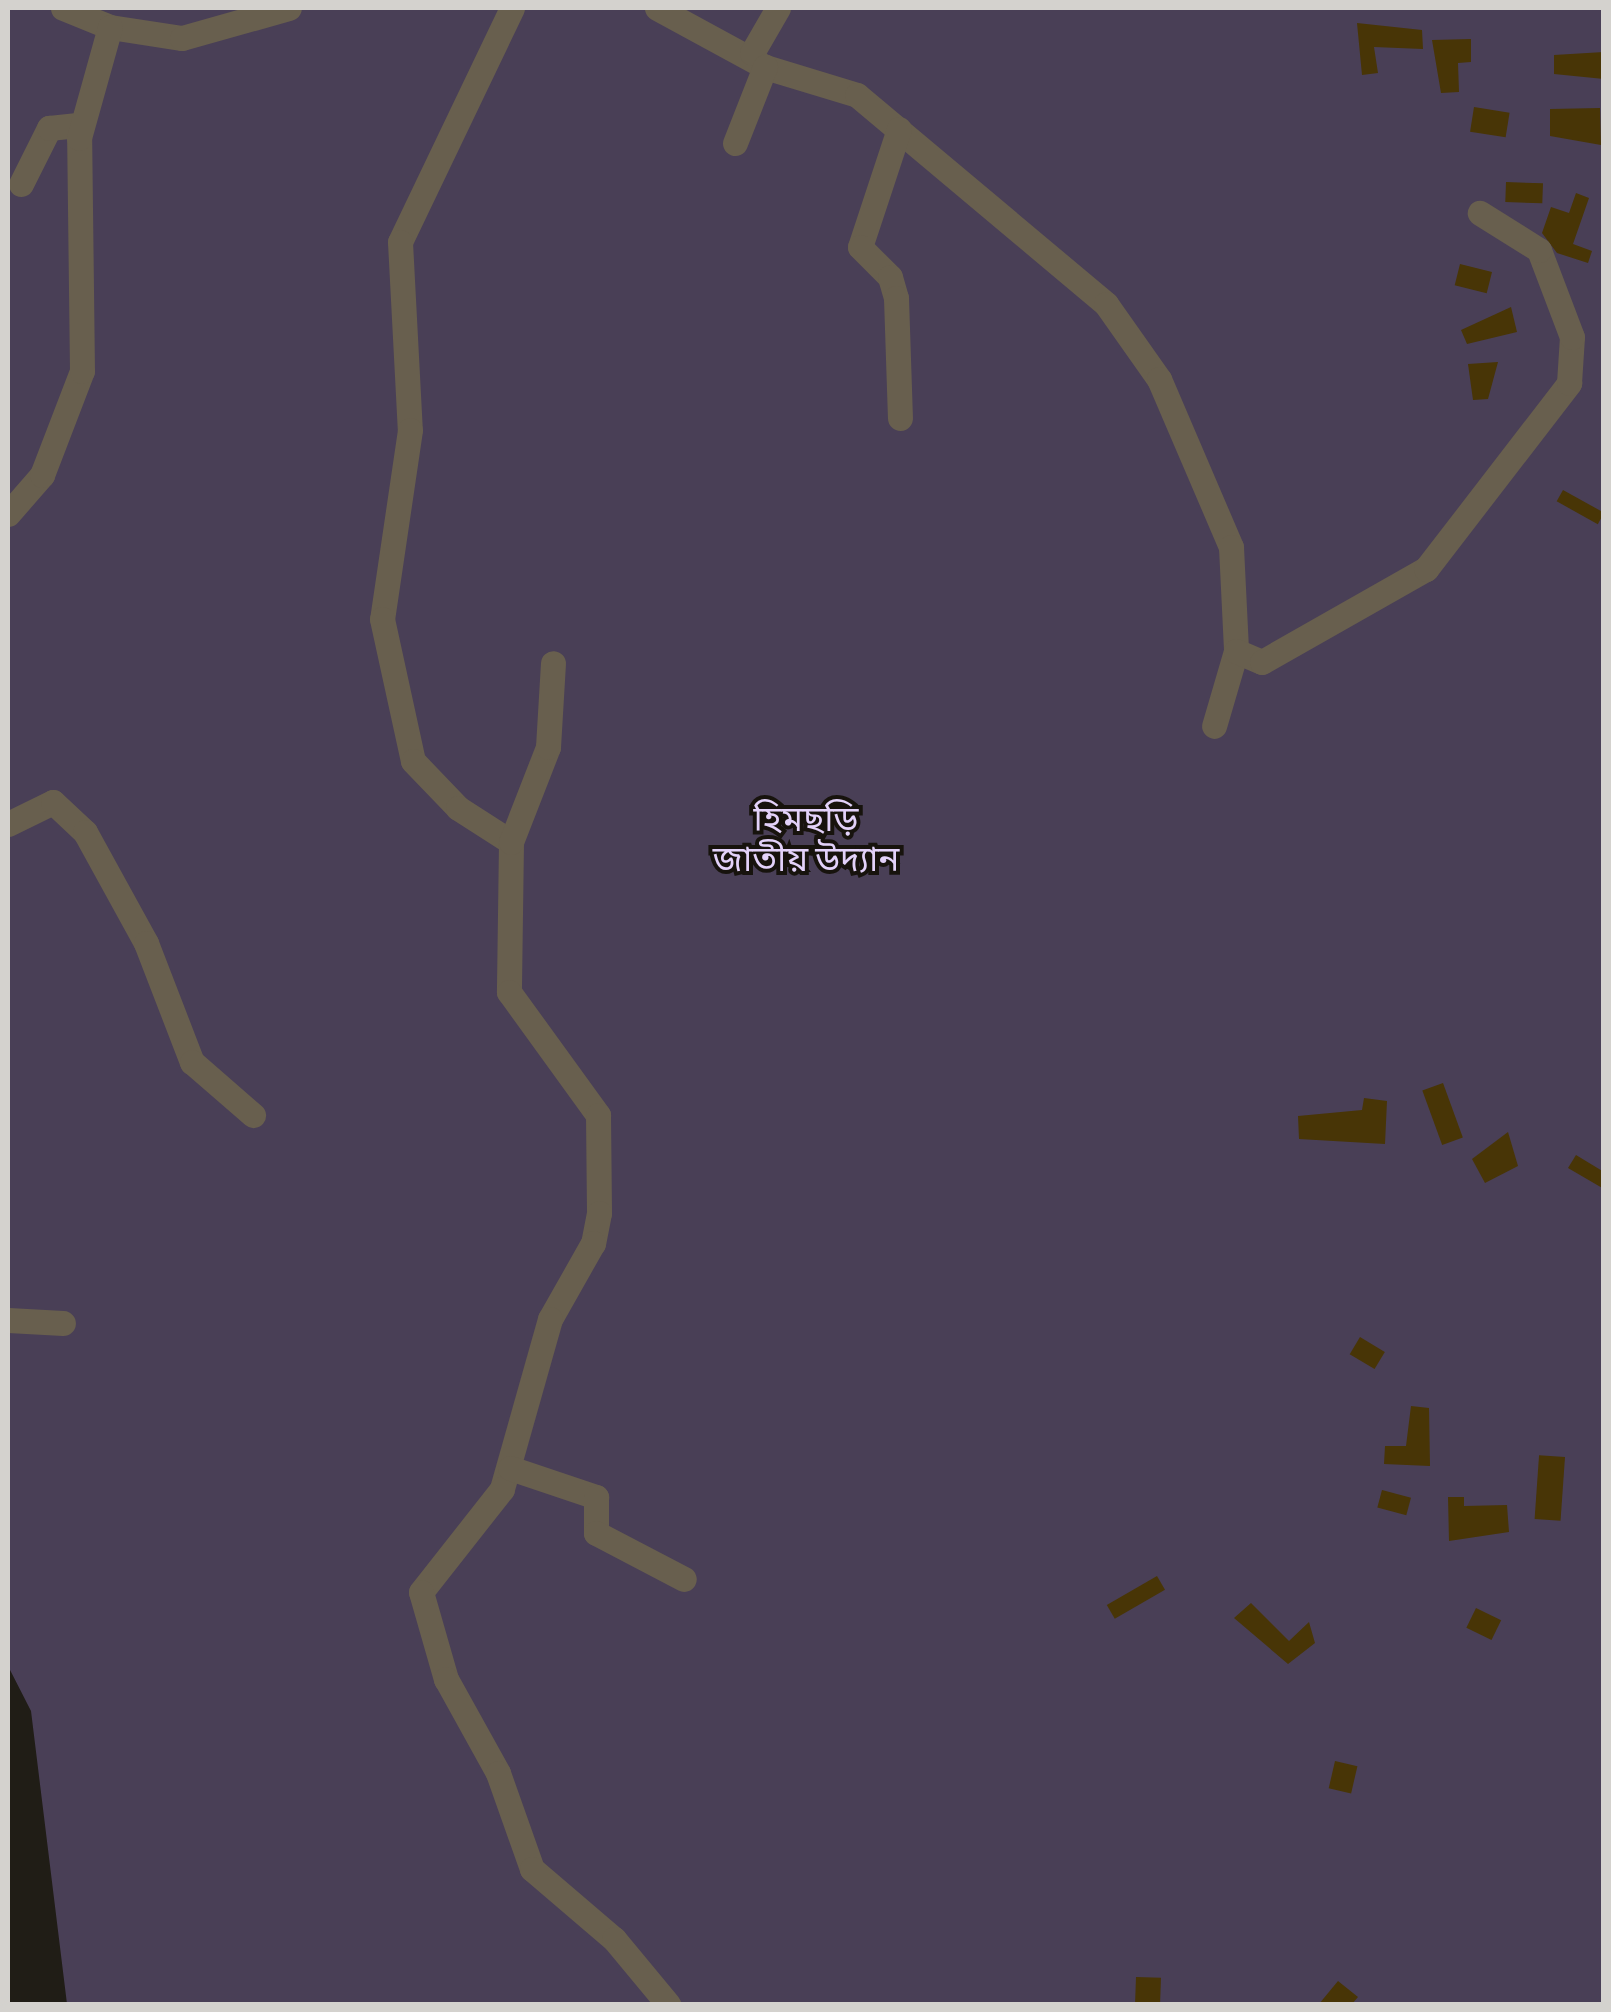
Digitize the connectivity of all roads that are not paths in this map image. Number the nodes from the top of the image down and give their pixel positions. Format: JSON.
{"nodes":[{"id":1,"x":63,"y":8,"type":"edge"},
{"id":2,"x":289,"y":8,"type":"edge"},
{"id":3,"x":512,"y":8,"type":"edge"},
{"id":4,"x":658,"y":8,"type":"edge"},
{"id":5,"x":778,"y":8,"type":"edge"},
{"id":6,"x":110,"y":27,"type":"junction"},
{"id":7,"x":759,"y":60,"type":"junction"},
{"id":8,"x":80,"y":125,"type":"junction"},
{"id":9,"x":899,"y":130,"type":"junction"},
{"id":10,"x":735,"y":144,"type":"dead end"},
{"id":11,"x":21,"y":184,"type":"dead end"},
{"id":12,"x":1480,"y":213,"type":"dead end"},
{"id":13,"x":900,"y":418,"type":"dead end"},
{"id":14,"x":8,"y":514,"type":"edge"},
{"id":15,"x":1236,"y":651,"type":"junction"},
{"id":16,"x":553,"y":663,"type":"dead end"},
{"id":17,"x":1214,"y":726,"type":"dead end"},
{"id":18,"x":8,"y":824,"type":"edge"},
{"id":19,"x":511,"y":842,"type":"junction"},
{"id":20,"x":253,"y":1115,"type":"dead end"},
{"id":21,"x":8,"y":1320,"type":"edge"},
{"id":22,"x":62,"y":1323,"type":"dead end"},
{"id":23,"x":510,"y":1468,"type":"junction"},
{"id":24,"x":684,"y":1579,"type":"dead end"},
{"id":25,"x":668,"y":2004,"type":"edge"}],
"edges":[{"from":1,"to":6,"type":"street"},
{"from":2,"to":6,"type":"street"},
{"from":3,"to":19,"type":"street"},
{"from":4,"to":7,"type":"street"},
{"from":5,"to":7,"type":"street"},
{"from":6,"to":8,"type":"street"},
{"from":7,"to":9,"type":"street"},
{"from":7,"to":10,"type":"street"},
{"from":8,"to":11,"type":"street"},
{"from":8,"to":14,"type":"street"},
{"from":9,"to":13,"type":"street"},
{"from":9,"to":15,"type":"street"},
{"from":12,"to":15,"type":"street"},
{"from":15,"to":17,"type":"street"},
{"from":16,"to":19,"type":"street"},
{"from":18,"to":20,"type":"street"},
{"from":19,"to":23,"type":"street"},
{"from":21,"to":22,"type":"street"},
{"from":23,"to":24,"type":"street"},
{"from":23,"to":25,"type":"street"}]}
